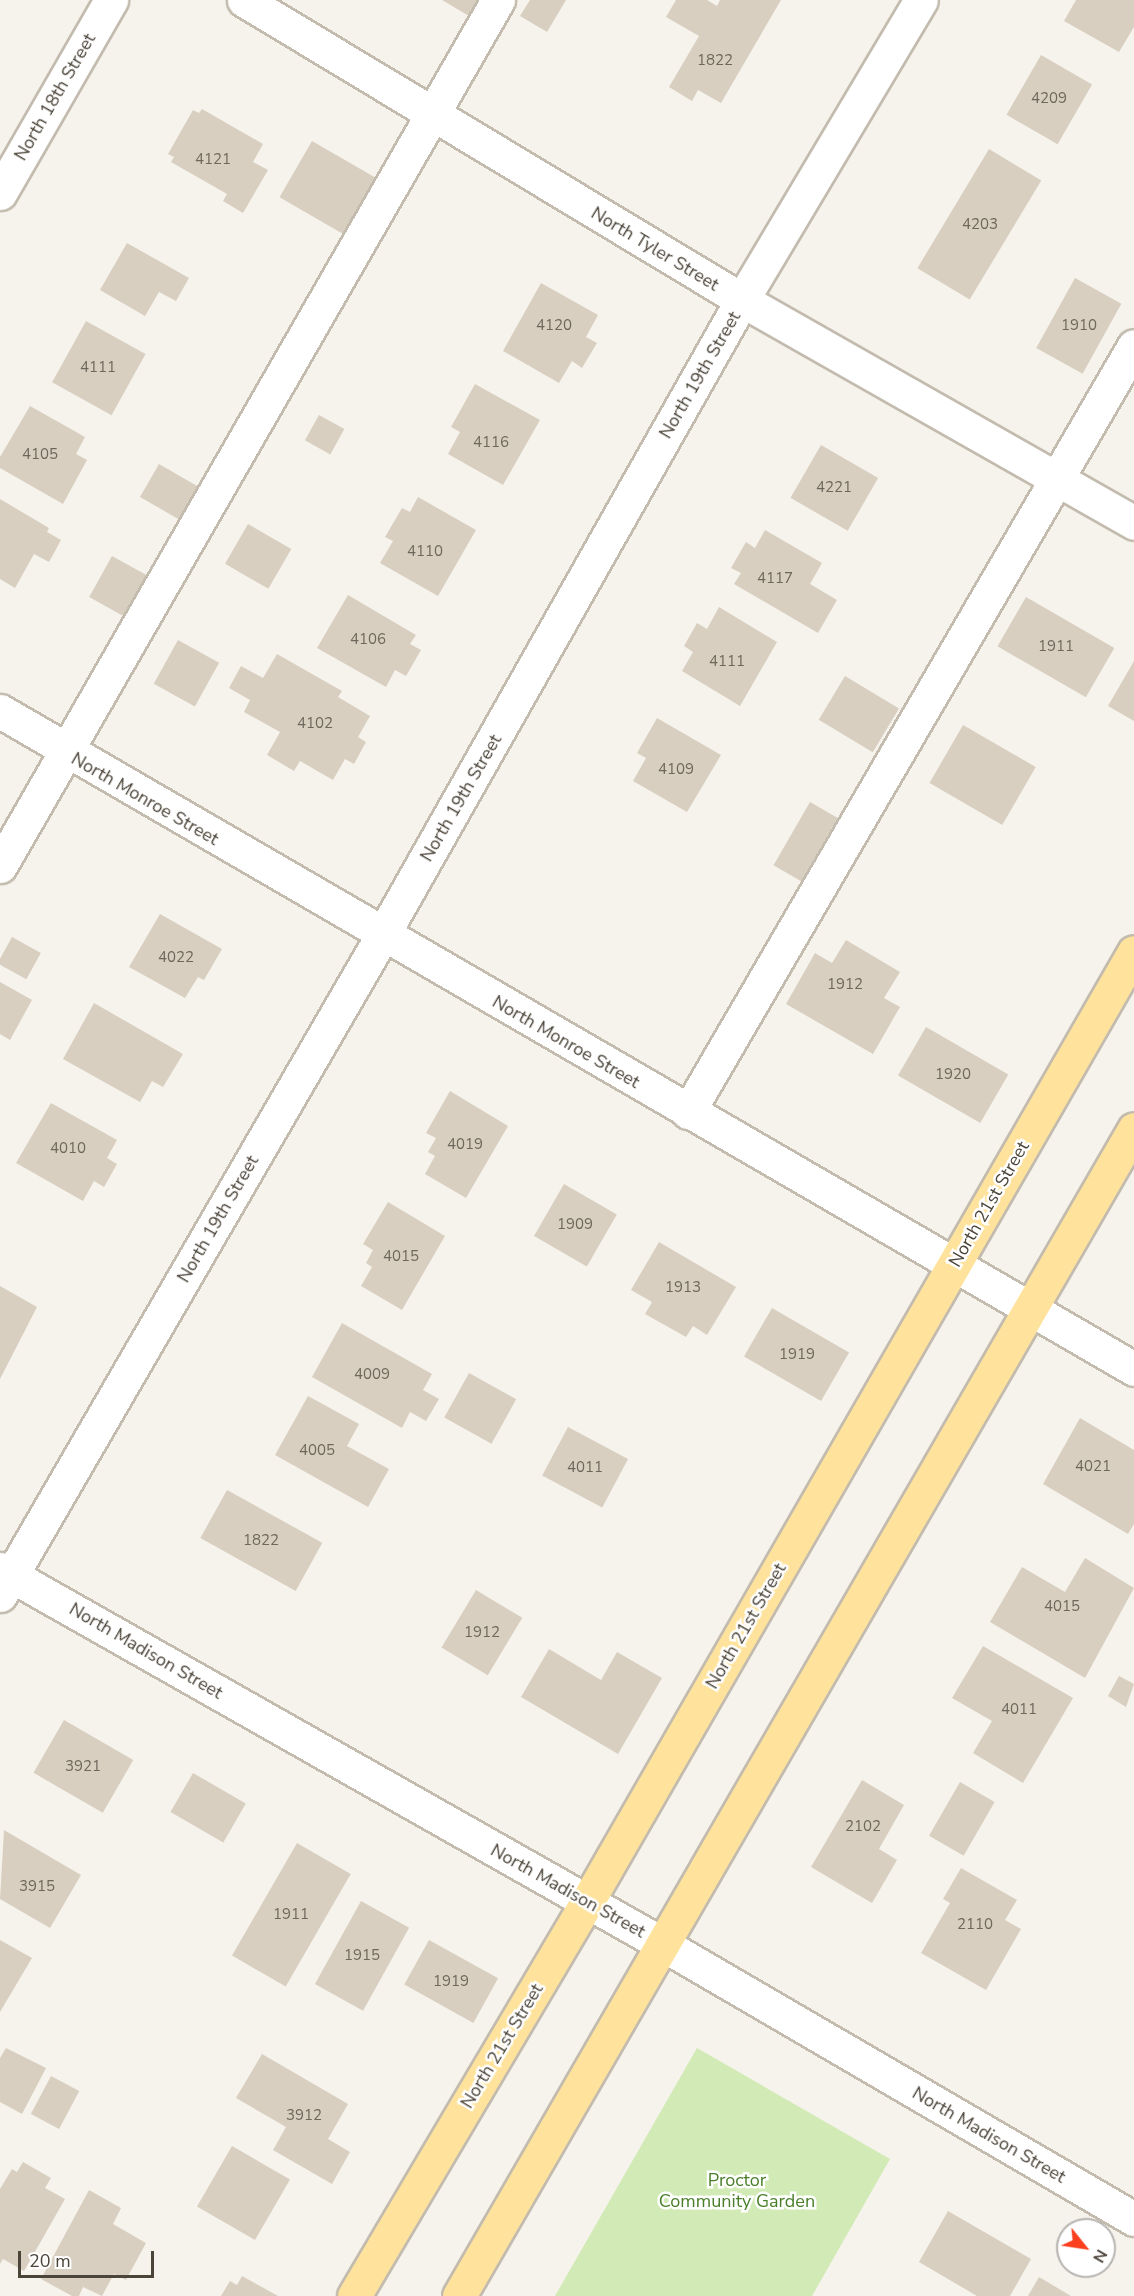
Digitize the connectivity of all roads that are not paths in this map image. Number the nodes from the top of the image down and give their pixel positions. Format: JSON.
{"nodes":[{"id":1,"x":111,"y":0,"type":"edge"},
{"id":2,"x":244,"y":0,"type":"edge"},
{"id":3,"x":498,"y":0,"type":"edge"},
{"id":4,"x":921,"y":0,"type":"edge"},
{"id":5,"x":430,"y":116,"type":"junction"},
{"id":6,"x":0,"y":193,"type":"edge"},
{"id":7,"x":742,"y":300,"type":"junction"},
{"id":8,"x":1134,"y":346,"type":"edge"},
{"id":9,"x":1057,"y":480,"type":"junction"},
{"id":10,"x":1134,"y":523,"type":"edge"},
{"id":11,"x":0,"y":711,"type":"edge"},
{"id":12,"x":65,"y":752,"type":"junction"},
{"id":13,"x":0,"y":866,"type":"edge"},
{"id":14,"x":382,"y":936,"type":"junction"},
{"id":15,"x":1134,"y":952,"type":"edge"},
{"id":16,"x":688,"y":1112,"type":"junction"},
{"id":17,"x":1134,"y":1129,"type":"edge"},
{"id":18,"x":953,"y":1265,"type":"junction"},
{"id":19,"x":1029,"y":1309,"type":"junction"},
{"id":20,"x":1134,"y":1369,"type":"edge"},
{"id":21,"x":4,"y":1580,"type":"edge"},
{"id":22,"x":587,"y":1902,"type":"junction"},
{"id":23,"x":664,"y":1945,"type":"junction"},
{"id":24,"x":1134,"y":2219,"type":"edge"},
{"id":25,"x":354,"y":2296,"type":"edge"},
{"id":26,"x":459,"y":2296,"type":"edge"}],
"edges":[{"from":1,"to":6,"type":"street","name":"North 18th Street"},
{"from":2,"to":5,"type":"street","name":"North Tyler Street"},
{"from":3,"to":5,"type":"street"},
{"from":4,"to":7,"type":"street","name":"North 19th Street"},
{"from":5,"to":7,"type":"street","name":"North Tyler Street"},
{"from":5,"to":12,"type":"street"},
{"from":7,"to":9,"type":"street","name":"North Tyler Street"},
{"from":7,"to":14,"type":"street","name":"North 19th Street"},
{"from":8,"to":9,"type":"street"},
{"from":9,"to":10,"type":"street","name":"North Tyler Street"},
{"from":9,"to":16,"type":"street"},
{"from":11,"to":12,"type":"street","name":"North Monroe Street"},
{"from":12,"to":13,"type":"street"},
{"from":12,"to":14,"type":"street","name":"North Monroe Street"},
{"from":14,"to":16,"type":"street","name":"North Monroe Street"},
{"from":14,"to":21,"type":"street","name":"North 19th Street"},
{"from":15,"to":18,"type":"main road","name":"North 21st Street"},
{"from":16,"to":18,"type":"street","name":"North Monroe Street"},
{"from":17,"to":19,"type":"main road"},
{"from":18,"to":19,"type":"street","name":"North Monroe Street"},
{"from":18,"to":22,"type":"main road","name":"North 21st Street"},
{"from":19,"to":20,"type":"street","name":"North Monroe Street"},
{"from":19,"to":23,"type":"main road"},
{"from":21,"to":22,"type":"street","name":"North Madison Street"},
{"from":22,"to":23,"type":"street","name":"North Madison Street"},
{"from":22,"to":25,"type":"main road","name":"North 21st Street"},
{"from":23,"to":24,"type":"street","name":"North Madison Street"},
{"from":23,"to":26,"type":"main road"}]}
